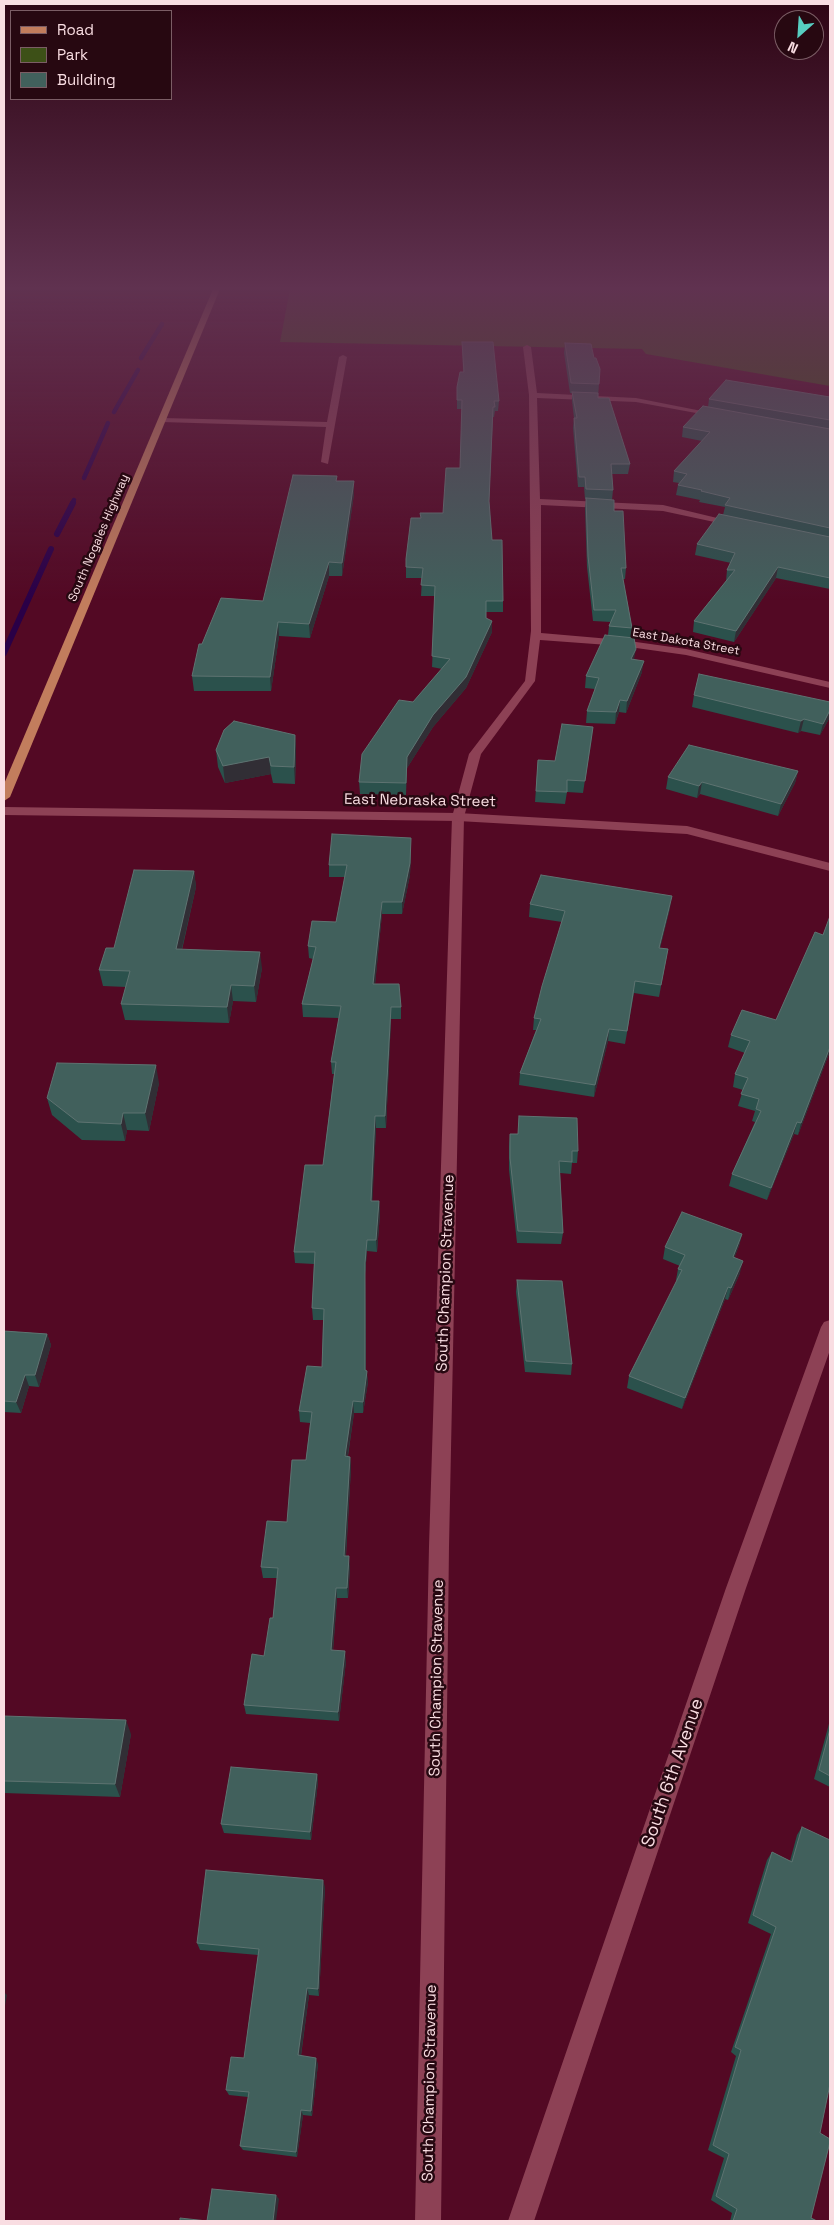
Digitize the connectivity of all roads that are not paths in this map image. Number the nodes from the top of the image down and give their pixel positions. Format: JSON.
{"nodes":[{"id":1,"x":173,"y":393,"type":"edge"},
{"id":2,"x":337,"y":393,"type":"edge"},
{"id":3,"x":532,"y":395,"type":"joint"},
{"id":4,"x":723,"y":416,"type":"edge"},
{"id":5,"x":162,"y":420,"type":"junction"},
{"id":6,"x":331,"y":425,"type":"junction"},
{"id":7,"x":325,"y":462,"type":"dead end"},
{"id":8,"x":536,"y":502,"type":"junction"},
{"id":9,"x":747,"y":526,"type":"edge"},
{"id":10,"x":536,"y":636,"type":"junction"},
{"id":11,"x":830,"y":685,"type":"edge"},
{"id":12,"x":4,"y":797,"type":"edge"},
{"id":13,"x":4,"y":811,"type":"edge"},
{"id":14,"x":458,"y":817,"type":"junction"},
{"id":15,"x":830,"y":867,"type":"edge"},
{"id":16,"x":830,"y":1327,"type":"edge"},
{"id":17,"x":428,"y":2221,"type":"edge"},
{"id":18,"x":521,"y":2221,"type":"edge"}],
"edges":[{"from":1,"to":5,"type":"main road","name":"South Nogales Highway"},
{"from":2,"to":6,"type":"street"},
{"from":3,"to":4,"type":"street"},
{"from":3,"to":8,"type":"street","name":"South Champion Stravenue"},
{"from":5,"to":6,"type":"street"},
{"from":5,"to":12,"type":"main road","name":"South Nogales Highway"},
{"from":6,"to":7,"type":"street"},
{"from":8,"to":9,"type":"street"},
{"from":8,"to":10,"type":"street","name":"South Champion Stravenue"},
{"from":10,"to":11,"type":"street","name":"East Dakota Street"},
{"from":10,"to":14,"type":"street","name":"South Champion Stravenue"},
{"from":13,"to":14,"type":"street","name":"East Nebraska Street"},
{"from":14,"to":15,"type":"street","name":"East Nebraska Street"},
{"from":14,"to":17,"type":"street","name":"South Champion Stravenue"},
{"from":16,"to":18,"type":"street","name":"South 6th Avenue"}]}
